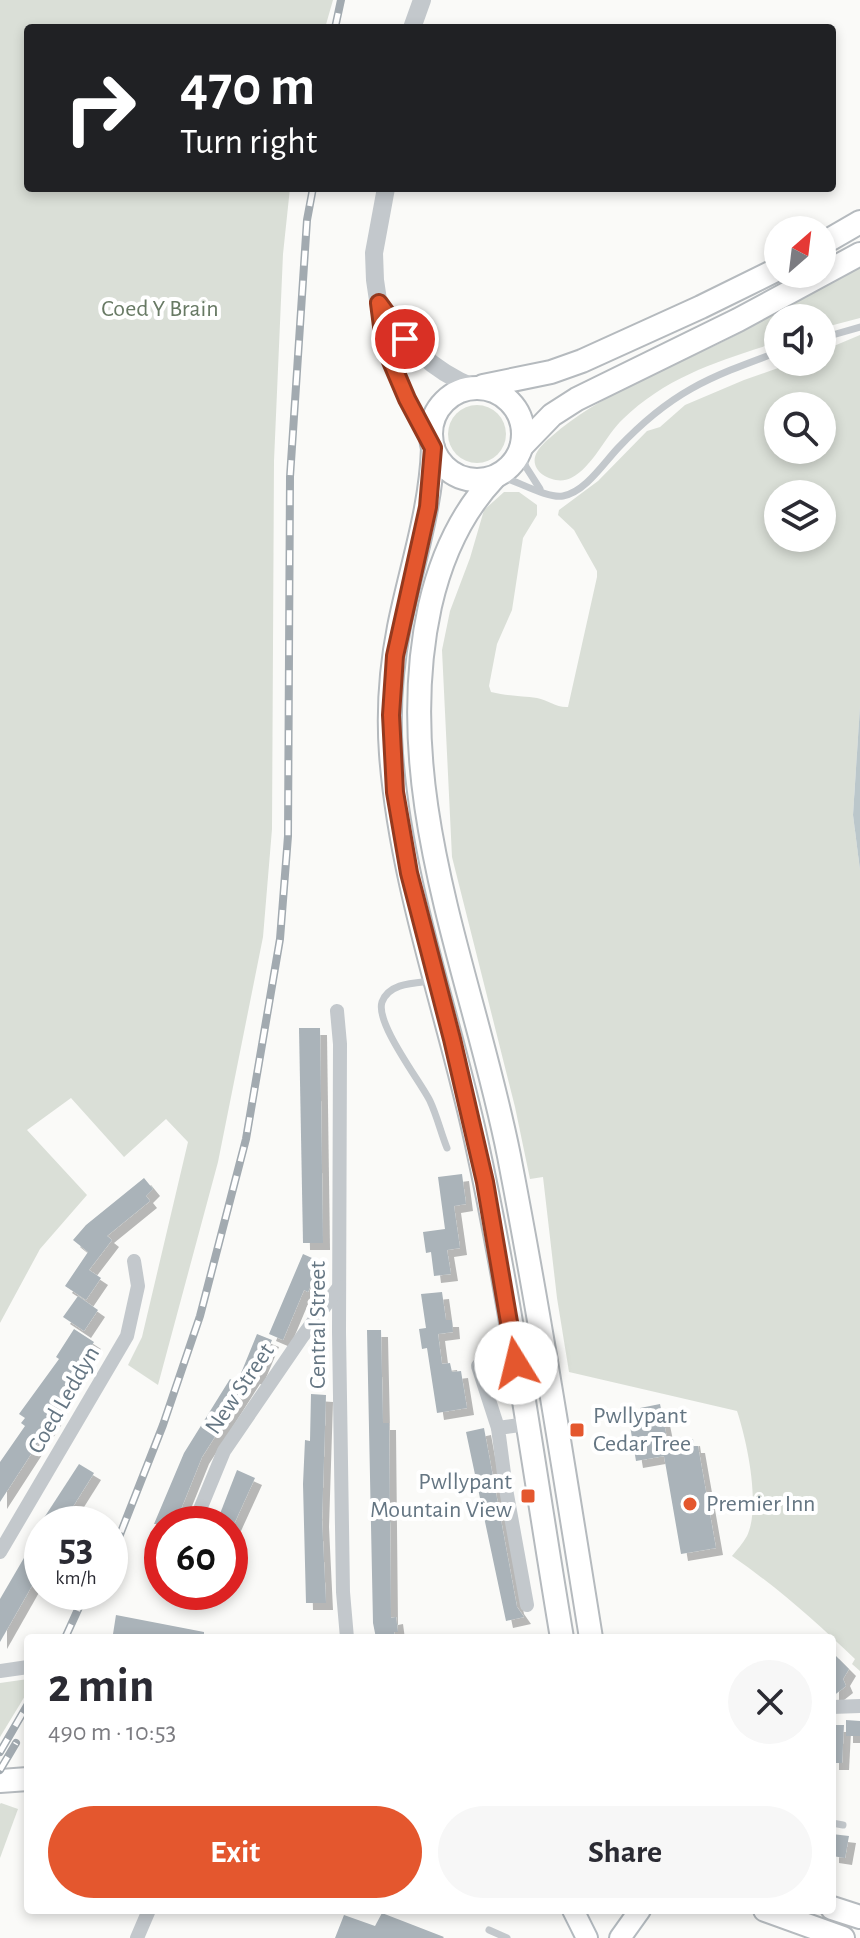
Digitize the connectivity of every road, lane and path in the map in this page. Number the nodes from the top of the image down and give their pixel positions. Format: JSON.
{"nodes":[{"id":1,"x":422,"y":0,"type":"edge"},
{"id":2,"x":413,"y":24,"type":"edge"},
{"id":3,"x":385,"y":192,"type":"edge"},
{"id":4,"x":860,"y":222,"type":"edge"},
{"id":5,"x":836,"y":236,"type":"edge"},
{"id":6,"x":860,"y":254,"type":"edge"},
{"id":7,"x":764,"y":276,"type":"edge"},
{"id":8,"x":379,"y":303,"type":"junction"},
{"id":9,"x":860,"y":327,"type":"edge"},
{"id":10,"x":836,"y":334,"type":"edge"},
{"id":11,"x":764,"y":357,"type":"edge"},
{"id":12,"x":478,"y":386,"type":"junction"},
{"id":13,"x":433,"y":448,"type":"junction"},
{"id":14,"x":521,"y":448,"type":"junction"},
{"id":15,"x":496,"y":477,"type":"junction"},
{"id":16,"x":541,"y":491,"type":"junction"},
{"id":17,"x":437,"y":980,"type":"junction"},
{"id":18,"x":337,"y":1011,"type":"dead end"},
{"id":19,"x":447,"y":1148,"type":"dead end"},
{"id":20,"x":134,"y":1261,"type":"dead end"},
{"id":21,"x":339,"y":1287,"type":"junction"},
{"id":22,"x":478,"y":1366,"type":"dead end"},
{"id":23,"x":527,"y":1424,"type":"junction"},
{"id":24,"x":498,"y":1428,"type":"junction"},
{"id":25,"x":201,"y":1506,"type":"edge"},
{"id":26,"x":0,"y":1552,"type":"edge"},
{"id":27,"x":527,"y":1605,"type":"dead end"},
{"id":28,"x":347,"y":1634,"type":"edge"},
{"id":29,"x":561,"y":1634,"type":"edge"},
{"id":30,"x":590,"y":1634,"type":"edge"},
{"id":31,"x":24,"y":1668,"type":"edge"},
{"id":32,"x":0,"y":1671,"type":"edge"},
{"id":33,"x":860,"y":1706,"type":"edge"},
{"id":34,"x":836,"y":1707,"type":"edge"},
{"id":35,"x":24,"y":1779,"type":"edge"},
{"id":36,"x":0,"y":1781,"type":"edge"},
{"id":37,"x":836,"y":1824,"type":"edge"},
{"id":38,"x":843,"y":1825,"type":"dead end"},
{"id":39,"x":836,"y":1909,"type":"edge"},
{"id":40,"x":147,"y":1914,"type":"edge"},
{"id":41,"x":575,"y":1914,"type":"edge"},
{"id":42,"x":637,"y":1914,"type":"edge"},
{"id":43,"x":776,"y":1914,"type":"edge"},
{"id":44,"x":860,"y":1917,"type":"edge"},
{"id":45,"x":489,"y":1930,"type":"dead end"},
{"id":46,"x":137,"y":1938,"type":"edge"},
{"id":47,"x":507,"y":1938,"type":"edge"},
{"id":48,"x":587,"y":1938,"type":"edge"},
{"id":49,"x":620,"y":1938,"type":"edge"},
{"id":50,"x":843,"y":1938,"type":"edge"}],
"edges":[{"from":1,"to":2,"type":"street"},
{"from":3,"to":8,"type":"street"},
{"from":4,"to":5,"type":"main road"},
{"from":6,"to":14,"type":"main road"},
{"from":7,"to":12,"type":"main road"},
{"from":8,"to":12,"type":"street"},
{"from":8,"to":13,"type":"street"},
{"from":9,"to":10,"type":"lane"},
{"from":11,"to":16,"type":"lane"},
{"from":12,"to":13,"type":"main road"},
{"from":12,"to":14,"type":"main road"},
{"from":13,"to":15,"type":"main road"},
{"from":13,"to":17,"type":"main road"},
{"from":14,"to":15,"type":"main road"},
{"from":14,"to":16,"type":"lane"},
{"from":15,"to":16,"type":"lane"},
{"from":15,"to":30,"type":"main road"},
{"from":17,"to":19,"type":"lane"},
{"from":17,"to":23,"type":"main road"},
{"from":18,"to":21,"type":"street","name":"Central Street"},
{"from":20,"to":26,"type":"street","name":"Coed Leddyn"},
{"from":21,"to":25,"type":"street","name":"New Street"},
{"from":21,"to":28,"type":"street","name":"Central Street"},
{"from":22,"to":24,"type":"street"},
{"from":23,"to":24,"type":"street"},
{"from":23,"to":29,"type":"main road"},
{"from":24,"to":27,"type":"street"},
{"from":31,"to":32,"type":"street"},
{"from":33,"to":34,"type":"street"},
{"from":35,"to":36,"type":"main road"},
{"from":37,"to":38,"type":"lane"},
{"from":39,"to":44,"type":"main road"},
{"from":40,"to":46,"type":"street"},
{"from":41,"to":48,"type":"main road"},
{"from":42,"to":49,"type":"main road"},
{"from":43,"to":50,"type":"main road"},
{"from":45,"to":47,"type":"lane"}]}
